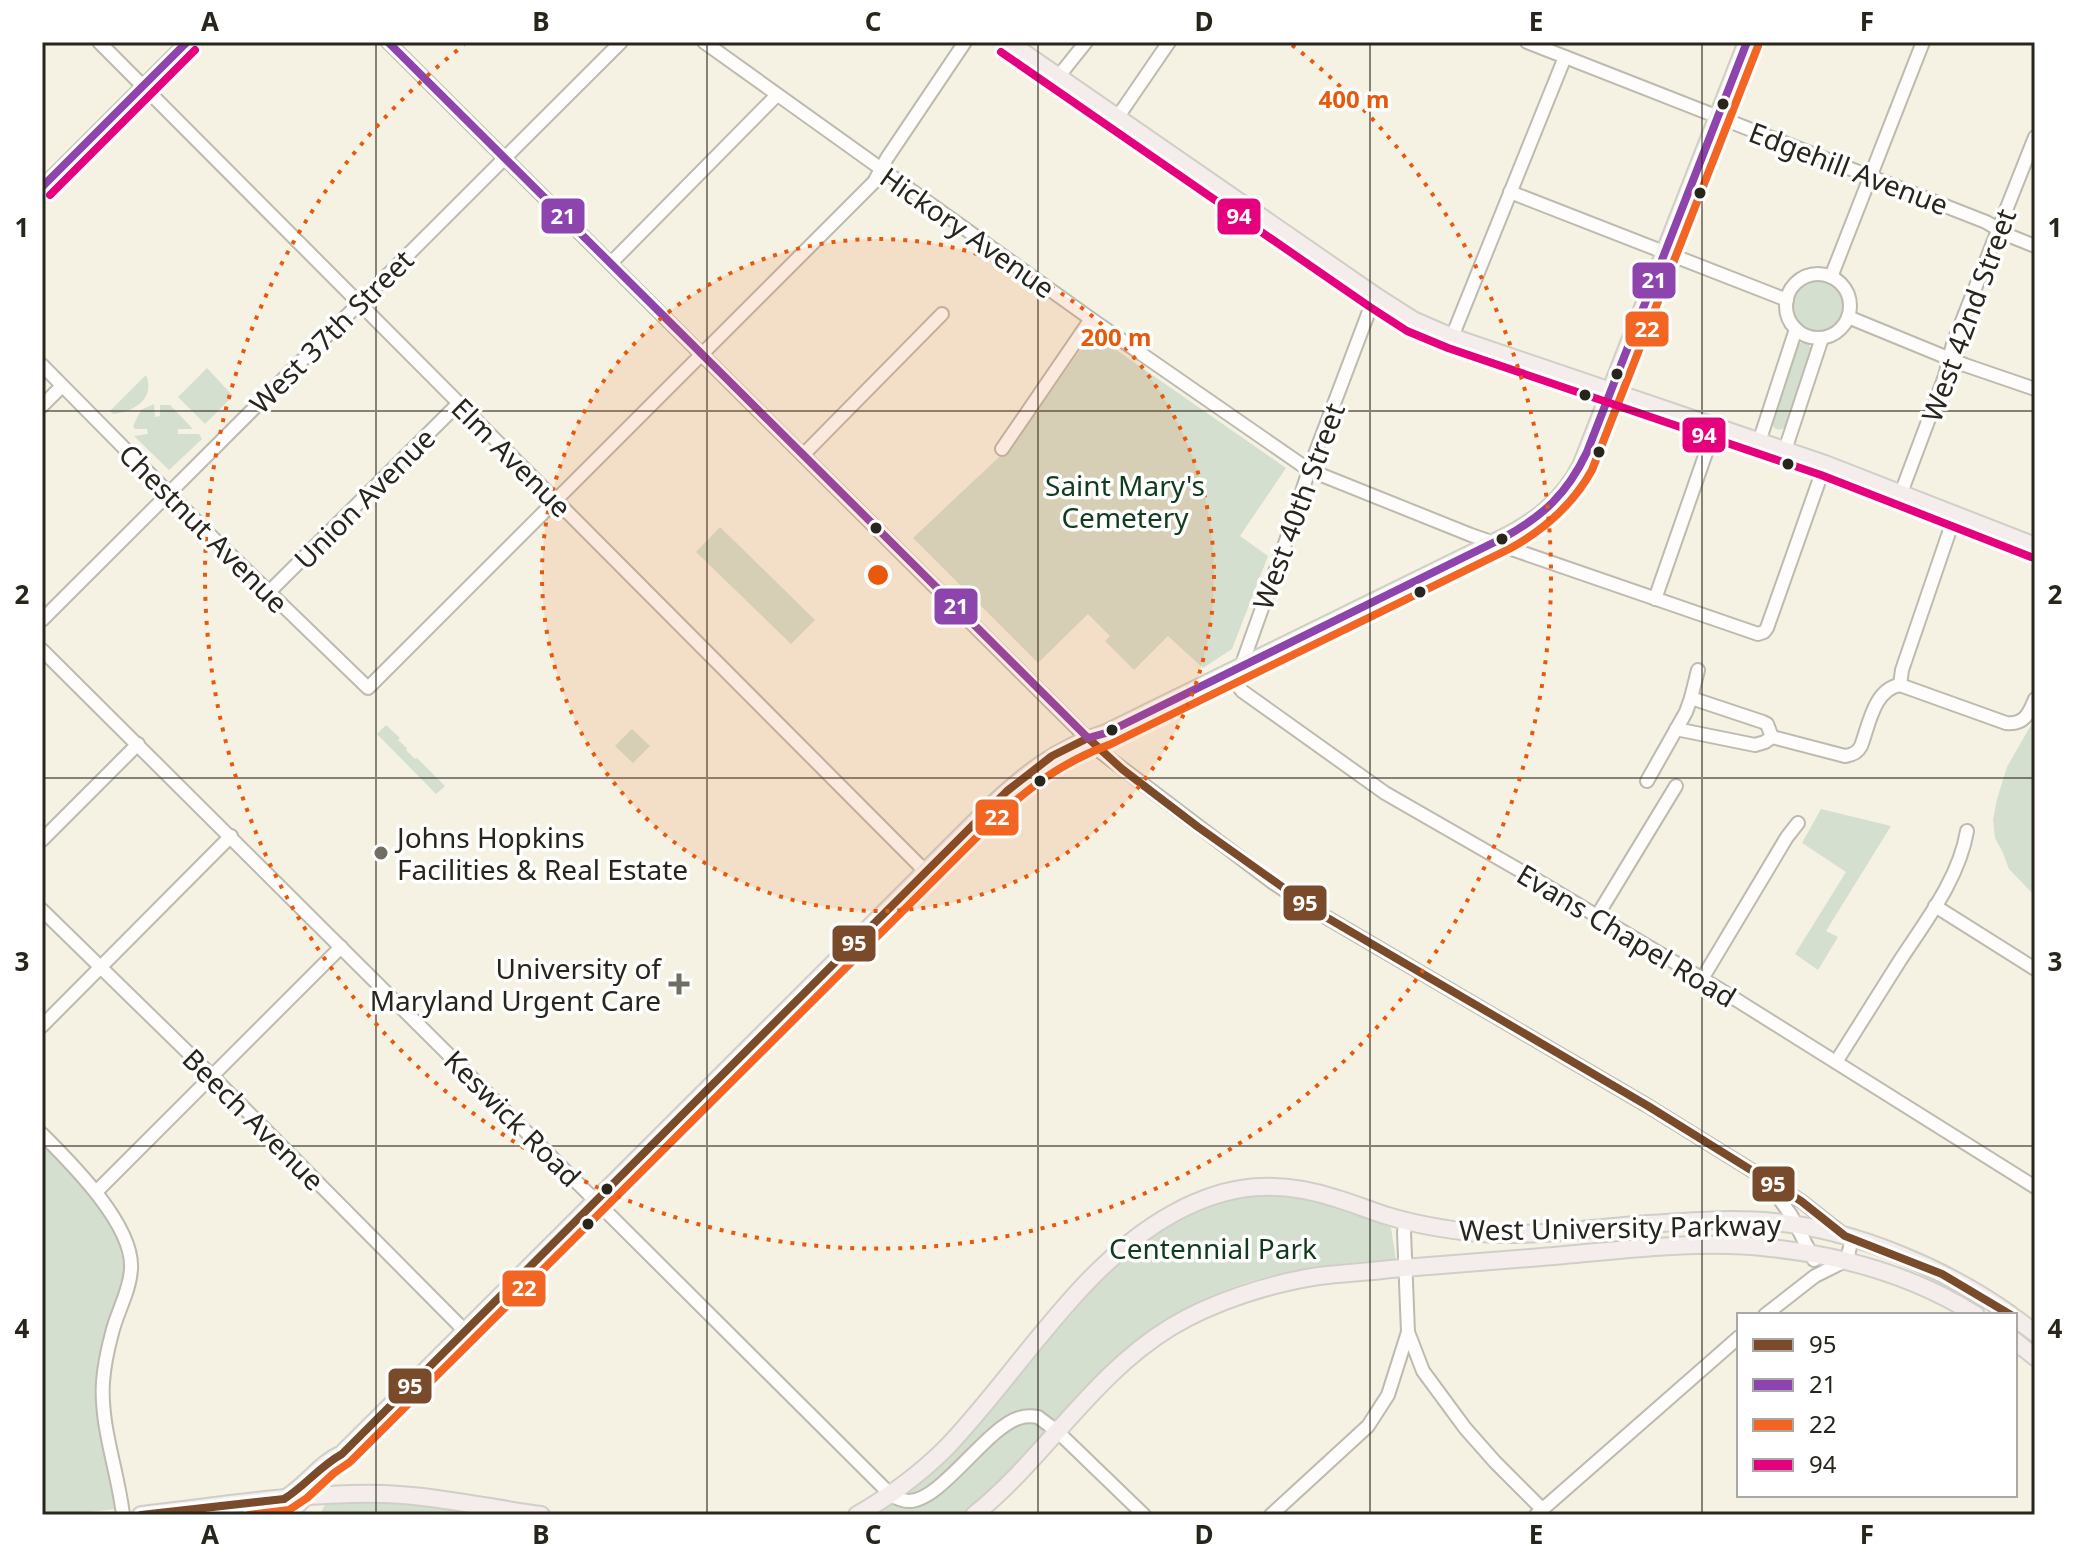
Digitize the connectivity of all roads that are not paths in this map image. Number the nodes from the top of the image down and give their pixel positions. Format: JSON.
{"nodes":[{"id":1,"x":99,"y":42,"type":"edge"},
{"id":2,"x":187,"y":42,"type":"edge"},
{"id":3,"x":388,"y":42,"type":"edge"},
{"id":4,"x":621,"y":42,"type":"edge"},
{"id":5,"x":704,"y":42,"type":"edge"},
{"id":6,"x":965,"y":42,"type":"edge"},
{"id":7,"x":1008,"y":42,"type":"edge"},
{"id":8,"x":1086,"y":42,"type":"edge"},
{"id":9,"x":1169,"y":42,"type":"edge"},
{"id":10,"x":1527,"y":42,"type":"edge"},
{"id":11,"x":1747,"y":42,"type":"edge"},
{"id":12,"x":1923,"y":42,"type":"edge"},
{"id":13,"x":1565,"y":57,"type":"junction"},
{"id":14,"x":1058,"y":77,"type":"junction"},
{"id":15,"x":143,"y":86,"type":"junction"},
{"id":16,"x":777,"y":95,"type":"junction"},
{"id":17,"x":1718,"y":117,"type":"junction"},
{"id":18,"x":1117,"y":118,"type":"junction"},
{"id":19,"x":2035,"y":137,"type":"edge"},
{"id":20,"x":505,"y":158,"type":"junction"},
{"id":21,"x":881,"y":170,"type":"junction"},
{"id":22,"x":1870,"y":177,"type":"junction"},
{"id":23,"x":42,"y":187,"type":"edge"},
{"id":24,"x":1510,"y":192,"type":"junction"},
{"id":25,"x":1998,"y":229,"type":"junction"},
{"id":26,"x":2035,"y":246,"type":"edge"},
{"id":27,"x":1664,"y":252,"type":"junction"},
{"id":28,"x":611,"y":263,"type":"junction"},
{"id":29,"x":1831,"y":277,"type":"junction"},
{"id":30,"x":1377,"y":297,"type":"junction"},
{"id":31,"x":1787,"y":300,"type":"junction"},
{"id":32,"x":359,"y":303,"type":"junction"},
{"id":33,"x":942,"y":314,"type":"dead end"},
{"id":34,"x":1848,"y":317,"type":"junction"},
{"id":35,"x":1091,"y":319,"type":"junction"},
{"id":36,"x":1796,"y":329,"type":"junction"},
{"id":37,"x":1452,"y":337,"type":"junction"},
{"id":38,"x":1822,"y":338,"type":"junction"},
{"id":39,"x":702,"y":354,"type":"junction"},
{"id":40,"x":1949,"y":359,"type":"junction"},
{"id":41,"x":42,"y":365,"type":"edge"},
{"id":42,"x":62,"y":386,"type":"junction"},
{"id":43,"x":2035,"y":389,"type":"edge"},
{"id":44,"x":1610,"y":391,"type":"junction"},
{"id":45,"x":459,"y":403,"type":"junction"},
{"id":46,"x":42,"y":406,"type":"edge"},
{"id":47,"x":1715,"y":427,"type":"junction"},
{"id":48,"x":1759,"y":442,"type":"junction"},
{"id":49,"x":1002,"y":449,"type":"dead end"},
{"id":50,"x":1785,"y":450,"type":"junction"},
{"id":51,"x":803,"y":455,"type":"junction"},
{"id":52,"x":1825,"y":464,"type":"junction"},
{"id":53,"x":1309,"y":470,"type":"junction"},
{"id":54,"x":169,"y":493,"type":"junction"},
{"id":55,"x":1901,"y":493,"type":"junction"},
{"id":56,"x":556,"y":500,"type":"junction"},
{"id":57,"x":1955,"y":515,"type":"junction"},
{"id":58,"x":1495,"y":542,"type":"junction"},
{"id":59,"x":2035,"y":546,"type":"edge"},
{"id":60,"x":268,"y":593,"type":"junction"},
{"id":61,"x":1655,"y":599,"type":"junction"},
{"id":62,"x":42,"y":620,"type":"edge"},
{"id":63,"x":42,"y":650,"type":"edge"},
{"id":64,"x":1235,"y":670,"type":"junction"},
{"id":65,"x":1698,"y":670,"type":"dead end"},
{"id":66,"x":1900,"y":685,"type":"junction"},
{"id":67,"x":1691,"y":698,"type":"junction"},
{"id":68,"x":2033,"y":704,"type":"edge"},
{"id":69,"x":1676,"y":729,"type":"junction"},
{"id":70,"x":1772,"y":737,"type":"junction"},
{"id":71,"x":1088,"y":738,"type":"junction"},
{"id":72,"x":138,"y":744,"type":"junction"},
{"id":73,"x":1647,"y":781,"type":"dead end"},
{"id":74,"x":1676,"y":786,"type":"dead end"},
{"id":75,"x":1798,"y":823,"type":"dead end"},
{"id":76,"x":1967,"y":831,"type":"dead end"},
{"id":77,"x":231,"y":836,"type":"junction"},
{"id":78,"x":42,"y":840,"type":"edge"},
{"id":79,"x":925,"y":871,"type":"junction"},
{"id":80,"x":1935,"y":906,"type":"junction"},
{"id":81,"x":42,"y":910,"type":"edge"},
{"id":82,"x":1597,"y":916,"type":"junction"},
{"id":83,"x":341,"y":947,"type":"junction"},
{"id":84,"x":101,"y":967,"type":"junction"},
{"id":85,"x":2035,"y":969,"type":"edge"},
{"id":86,"x":1702,"y":979,"type":"junction"},
{"id":87,"x":42,"y":1026,"type":"edge"},
{"id":88,"x":1836,"y":1062,"type":"junction"},
{"id":89,"x":212,"y":1076,"type":"junction"},
{"id":90,"x":42,"y":1134,"type":"edge"},
{"id":91,"x":1766,"y":1181,"type":"junction"},
{"id":92,"x":2035,"y":1187,"type":"edge"},
{"id":93,"x":96,"y":1192,"type":"junction"},
{"id":94,"x":595,"y":1201,"type":"junction"},
{"id":95,"x":1406,"y":1221,"type":"junction"},
{"id":96,"x":1797,"y":1225,"type":"junction"},
{"id":97,"x":1849,"y":1237,"type":"junction"},
{"id":98,"x":1811,"y":1254,"type":"junction"},
{"id":99,"x":1847,"y":1260,"type":"junction"},
{"id":100,"x":1405,"y":1268,"type":"junction"},
{"id":101,"x":1821,"y":1272,"type":"junction"},
{"id":102,"x":1768,"y":1313,"type":"edge"},
{"id":103,"x":1972,"y":1313,"type":"edge"},
{"id":104,"x":2007,"y":1313,"type":"edge"},
{"id":105,"x":2017,"y":1320,"type":"edge"},
{"id":106,"x":465,"y":1331,"type":"junction"},
{"id":107,"x":1408,"y":1332,"type":"junction"},
{"id":108,"x":2035,"y":1333,"type":"edge"},
{"id":109,"x":1737,"y":1339,"type":"edge"},
{"id":110,"x":2017,"y":1343,"type":"edge"},
{"id":111,"x":2035,"y":1357,"type":"edge"},
{"id":112,"x":1409,"y":1373,"type":"junction"},
{"id":113,"x":1058,"y":1432,"type":"junction"},
{"id":114,"x":342,"y":1454,"type":"junction"},
{"id":115,"x":891,"y":1495,"type":"junction"},
{"id":116,"x":306,"y":1497,"type":"junction"},
{"id":117,"x":281,"y":1507,"type":"edge"},
{"id":118,"x":1539,"y":1512,"type":"edge"},
{"id":119,"x":123,"y":1515,"type":"edge"},
{"id":120,"x":141,"y":1515,"type":"edge"},
{"id":121,"x":541,"y":1515,"type":"edge"},
{"id":122,"x":857,"y":1515,"type":"edge"},
{"id":123,"x":974,"y":1515,"type":"edge"},
{"id":124,"x":1144,"y":1515,"type":"edge"},
{"id":125,"x":1271,"y":1515,"type":"edge"}],
"edges":[{"from":1,"to":15,"type":"street","name":"Elm Avenue"},
{"from":2,"to":15,"type":"street"},
{"from":3,"to":20,"type":"street"},
{"from":4,"to":20,"type":"street","name":"West 37th Street"},
{"from":5,"to":16,"type":"street","name":"Hickory Avenue"},
{"from":6,"to":21,"type":"street"},
{"from":7,"to":14,"type":"main road"},
{"from":8,"to":14,"type":"street"},
{"from":9,"to":18,"type":"street"},
{"from":10,"to":13,"type":"street","name":"Edgehill Avenue"},
{"from":11,"to":17,"type":"main road"},
{"from":12,"to":22,"type":"street"},
{"from":13,"to":17,"type":"street","name":"Edgehill Avenue"},
{"from":13,"to":24,"type":"street"},
{"from":14,"to":18,"type":"main road"},
{"from":15,"to":23,"type":"street"},
{"from":15,"to":32,"type":"street","name":"Elm Avenue"},
{"from":16,"to":21,"type":"street","name":"Hickory Avenue"},
{"from":16,"to":28,"type":"street"},
{"from":17,"to":22,"type":"street","name":"Edgehill Avenue"},
{"from":17,"to":27,"type":"main road"},
{"from":18,"to":30,"type":"main road"},
{"from":19,"to":25,"type":"street","name":"West 42nd Street"},
{"from":20,"to":28,"type":"street"},
{"from":20,"to":32,"type":"street","name":"West 37th Street"},
{"from":21,"to":35,"type":"street","name":"Hickory Avenue"},
{"from":21,"to":39,"type":"street"},
{"from":22,"to":25,"type":"street","name":"Edgehill Avenue"},
{"from":22,"to":29,"type":"street"},
{"from":24,"to":27,"type":"street"},
{"from":24,"to":37,"type":"street"},
{"from":25,"to":26,"type":"street","name":"Edgehill Avenue"},
{"from":25,"to":40,"type":"street","name":"West 42nd Street"},
{"from":27,"to":31,"type":"street"},
{"from":27,"to":44,"type":"main road"},
{"from":28,"to":39,"type":"street"},
{"from":29,"to":31,"type":"street"},
{"from":29,"to":34,"type":"street"},
{"from":30,"to":37,"type":"main road"},
{"from":30,"to":53,"type":"street","name":"West 40th Street"},
{"from":31,"to":36,"type":"street"},
{"from":32,"to":45,"type":"street","name":"Elm Avenue"},
{"from":32,"to":54,"type":"street","name":"West 37th Street"},
{"from":33,"to":51,"type":"street"},
{"from":34,"to":38,"type":"street"},
{"from":34,"to":40,"type":"street"},
{"from":35,"to":49,"type":"street"},
{"from":35,"to":53,"type":"street","name":"Hickory Avenue"},
{"from":36,"to":38,"type":"street"},
{"from":36,"to":48,"type":"street"},
{"from":37,"to":44,"type":"main road"},
{"from":38,"to":50,"type":"street"},
{"from":39,"to":51,"type":"street"},
{"from":39,"to":56,"type":"street"},
{"from":40,"to":43,"type":"street"},
{"from":40,"to":55,"type":"street","name":"West 42nd Street"},
{"from":41,"to":42,"type":"street","name":"Chestnut Avenue"},
{"from":42,"to":46,"type":"street"},
{"from":42,"to":54,"type":"street","name":"Chestnut Avenue"},
{"from":44,"to":47,"type":"main road"},
{"from":44,"to":58,"type":"main road"},
{"from":45,"to":56,"type":"street","name":"Elm Avenue"},
{"from":45,"to":60,"type":"street","name":"Union Avenue"},
{"from":47,"to":48,"type":"main road"},
{"from":47,"to":61,"type":"street"},
{"from":48,"to":50,"type":"main road"},
{"from":50,"to":52,"type":"main road"},
{"from":51,"to":71,"type":"street"},
{"from":52,"to":55,"type":"main road"},
{"from":52,"to":61,"type":"street","name":"Hickory Avenue"},
{"from":53,"to":58,"type":"street","name":"Hickory Avenue"},
{"from":53,"to":64,"type":"street","name":"West 40th Street"},
{"from":54,"to":60,"type":"street","name":"Chestnut Avenue"},
{"from":54,"to":62,"type":"street","name":"West 37th Street"},
{"from":55,"to":57,"type":"main road"},
{"from":56,"to":60,"type":"street","name":"Chestnut Avenue"},
{"from":56,"to":79,"type":"street","name":"Elm Avenue"},
{"from":57,"to":59,"type":"main road"},
{"from":57,"to":66,"type":"street"},
{"from":58,"to":61,"type":"street","name":"Hickory Avenue"},
{"from":58,"to":64,"type":"main road"},
{"from":63,"to":72,"type":"street","name":"Keswick Road"},
{"from":64,"to":71,"type":"main road"},
{"from":64,"to":82,"type":"street","name":"Evans Chapel Road"},
{"from":65,"to":67,"type":"street"},
{"from":66,"to":68,"type":"street"},
{"from":66,"to":70,"type":"street"},
{"from":67,"to":69,"type":"street"},
{"from":67,"to":70,"type":"street"},
{"from":69,"to":70,"type":"street"},
{"from":69,"to":73,"type":"street"},
{"from":71,"to":79,"type":"main road"},
{"from":71,"to":91,"type":"street"},
{"from":72,"to":77,"type":"street","name":"Keswick Road"},
{"from":72,"to":78,"type":"street"},
{"from":74,"to":82,"type":"street"},
{"from":75,"to":86,"type":"street"},
{"from":76,"to":80,"type":"street"},
{"from":77,"to":83,"type":"street","name":"Keswick Road"},
{"from":77,"to":84,"type":"street"},
{"from":79,"to":94,"type":"main road"},
{"from":80,"to":85,"type":"street"},
{"from":80,"to":88,"type":"street"},
{"from":81,"to":84,"type":"street","name":"Beech Avenue"},
{"from":82,"to":86,"type":"street","name":"Evans Chapel Road"},
{"from":83,"to":89,"type":"street"},
{"from":83,"to":94,"type":"street","name":"Keswick Road"},
{"from":84,"to":87,"type":"street"},
{"from":84,"to":89,"type":"street","name":"Beech Avenue"},
{"from":86,"to":88,"type":"street","name":"Evans Chapel Road"},
{"from":88,"to":92,"type":"street","name":"Evans Chapel Road"},
{"from":89,"to":93,"type":"street"},
{"from":89,"to":106,"type":"street","name":"Beech Avenue"},
{"from":90,"to":93,"type":"street"},
{"from":91,"to":96,"type":"street"},
{"from":91,"to":97,"type":"street"},
{"from":93,"to":119,"type":"street"},
{"from":94,"to":106,"type":"main road"},
{"from":94,"to":115,"type":"street","name":"Keswick Road"},
{"from":95,"to":96,"type":"main road","name":"West University Parkway"},
{"from":95,"to":100,"type":"street"},
{"from":95,"to":115,"type":"main road","name":"West University Parkway"},
{"from":96,"to":97,"type":"main road","name":"West University Parkway"},
{"from":96,"to":98,"type":"street"},
{"from":97,"to":99,"type":"street"},
{"from":97,"to":104,"type":"main road","name":"West University Parkway"},
{"from":98,"to":99,"type":"main road","name":"West University Parkway"},
{"from":98,"to":100,"type":"main road","name":"West University Parkway"},
{"from":98,"to":101,"type":"street"},
{"from":99,"to":101,"type":"street"},
{"from":99,"to":103,"type":"main road","name":"West University Parkway"},
{"from":100,"to":107,"type":"street"},
{"from":100,"to":113,"type":"main road","name":"West University Parkway"},
{"from":101,"to":102,"type":"street"},
{"from":105,"to":108,"type":"main road","name":"West University Parkway"},
{"from":106,"to":114,"type":"main road"},
{"from":107,"to":112,"type":"street"},
{"from":107,"to":112,"type":"street"},
{"from":109,"to":118,"type":"street"},
{"from":110,"to":111,"type":"main road"},
{"from":112,"to":118,"type":"street"},
{"from":112,"to":125,"type":"street"},
{"from":113,"to":115,"type":"street"},
{"from":113,"to":123,"type":"main road","name":"West University Parkway"},
{"from":113,"to":124,"type":"street"},
{"from":114,"to":116,"type":"main road"},
{"from":114,"to":117,"type":"main road"},
{"from":115,"to":122,"type":"main road","name":"West University Parkway"},
{"from":116,"to":117,"type":"main road"},
{"from":116,"to":121,"type":"main road"},
{"from":117,"to":120,"type":"main road"}]}
